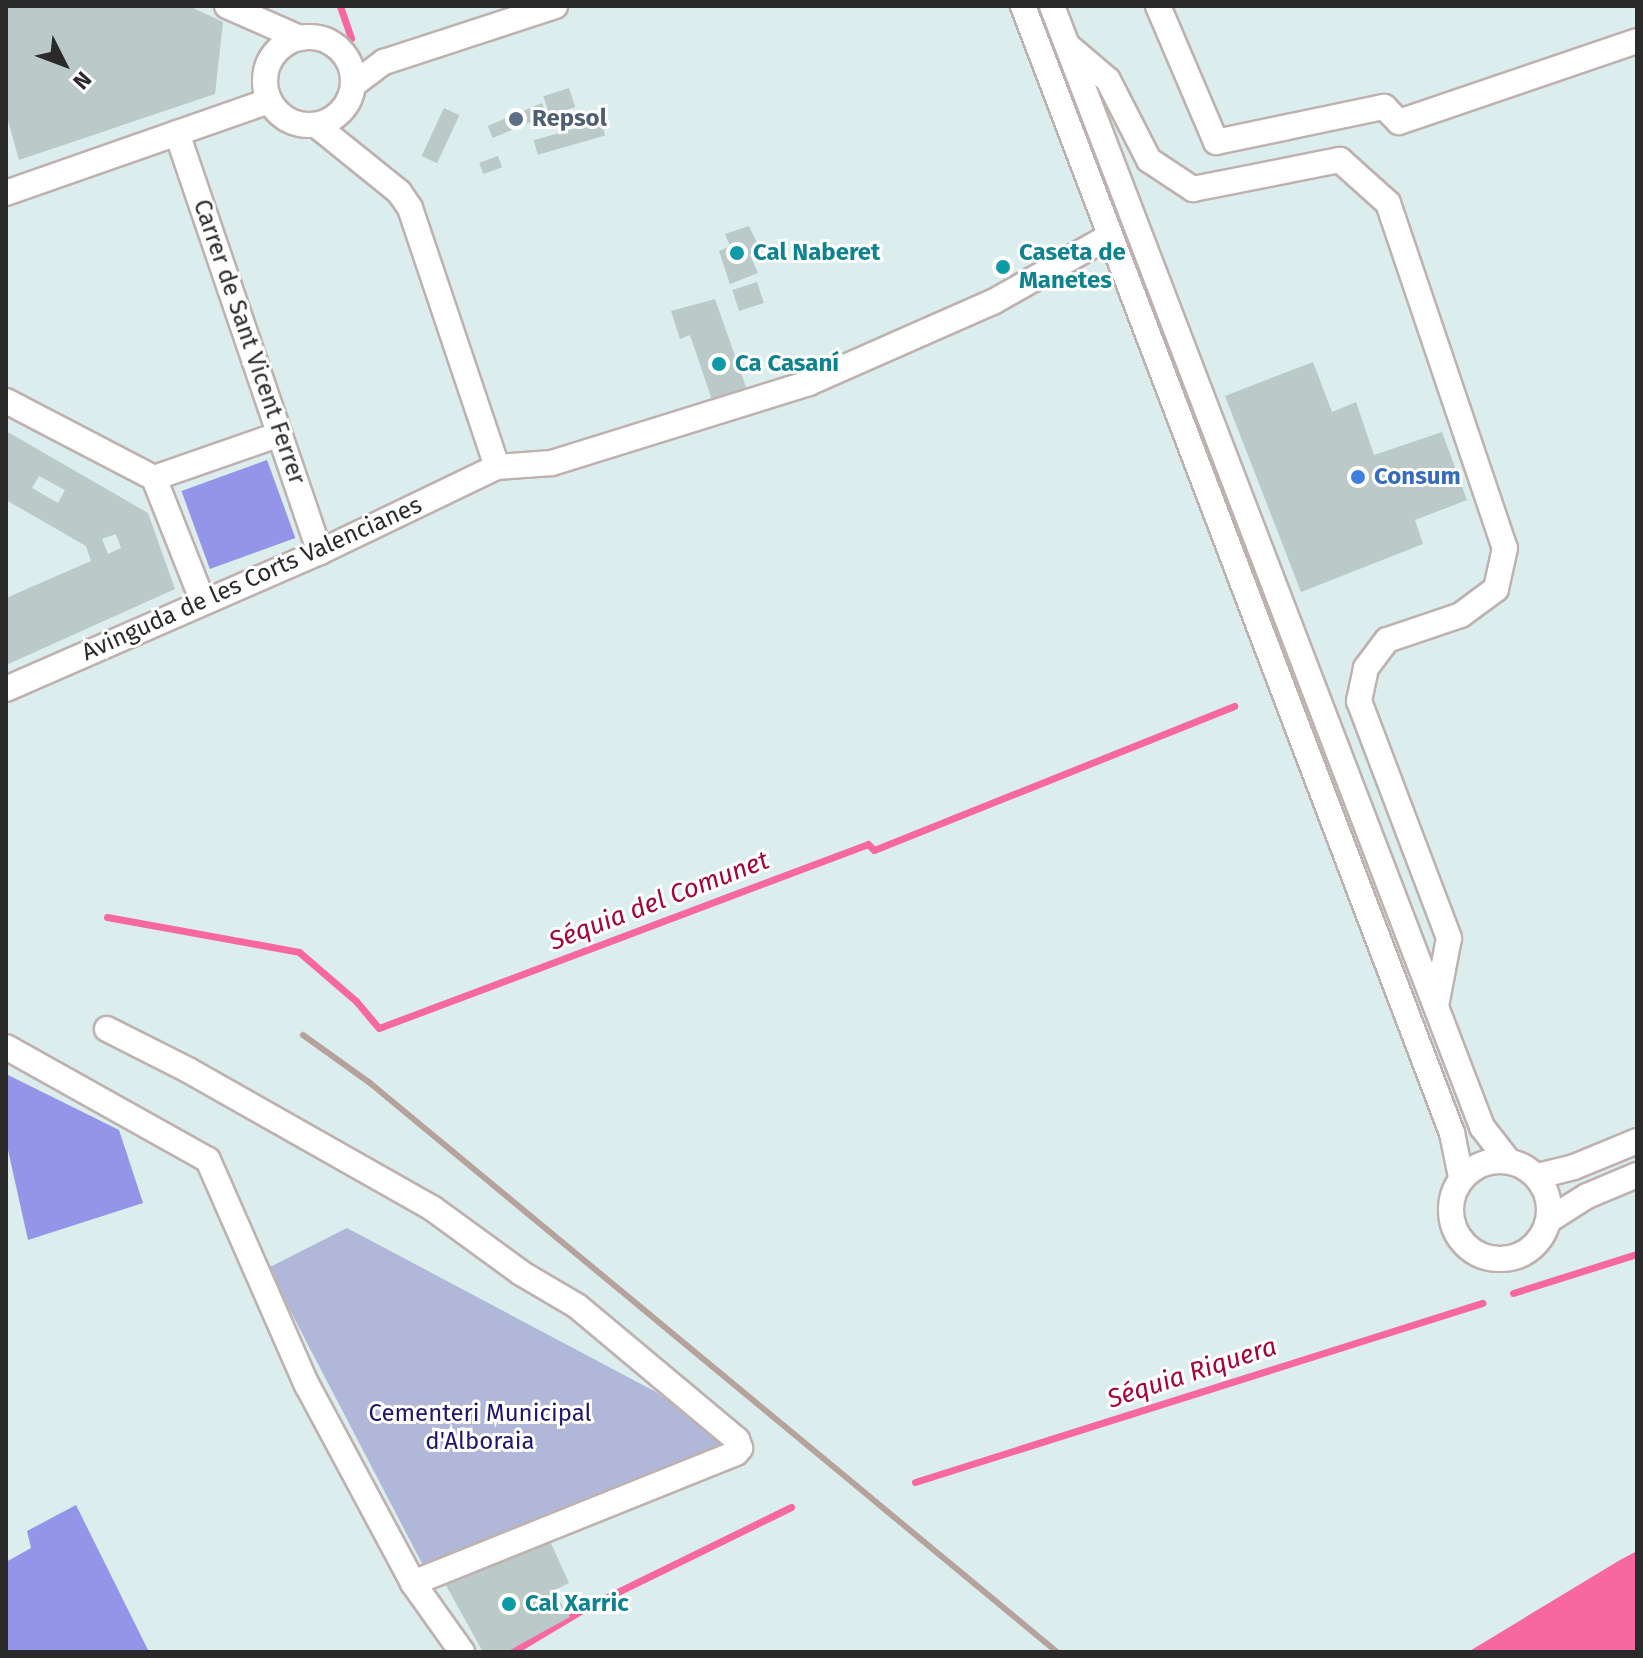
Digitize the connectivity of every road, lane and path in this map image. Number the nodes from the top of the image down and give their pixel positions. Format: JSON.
{"nodes":[{"id":1,"x":227,"y":6,"type":"edge"},
{"id":2,"x":555,"y":6,"type":"edge"},
{"id":3,"x":1023,"y":6,"type":"edge"},
{"id":4,"x":1052,"y":6,"type":"edge"},
{"id":5,"x":1158,"y":6,"type":"edge"},
{"id":6,"x":258,"y":21,"type":"junction"},
{"id":7,"x":300,"y":38,"type":"junction"},
{"id":8,"x":1637,"y":41,"type":"edge"},
{"id":9,"x":1068,"y":46,"type":"junction"},
{"id":10,"x":344,"y":54,"type":"junction"},
{"id":11,"x":273,"y":56,"type":"junction"},
{"id":12,"x":384,"y":62,"type":"junction"},
{"id":13,"x":353,"y":85,"type":"junction"},
{"id":14,"x":269,"y":101,"type":"junction"},
{"id":15,"x":316,"y":125,"type":"junction"},
{"id":16,"x":177,"y":133,"type":"junction"},
{"id":17,"x":6,"y":191,"type":"edge"},
{"id":18,"x":1108,"y":237,"type":"junction"},
{"id":19,"x":6,"y":401,"type":"edge"},
{"id":20,"x":280,"y":434,"type":"junction"},
{"id":21,"x":497,"y":467,"type":"junction"},
{"id":22,"x":154,"y":478,"type":"junction"},
{"id":23,"x":320,"y":552,"type":"junction"},
{"id":24,"x":203,"y":602,"type":"junction"},
{"id":25,"x":6,"y":689,"type":"edge"},
{"id":26,"x":1436,"y":1006,"type":"junction"},
{"id":27,"x":107,"y":1029,"type":"dead end"},
{"id":28,"x":6,"y":1047,"type":"edge"},
{"id":29,"x":1637,"y":1141,"type":"edge"},
{"id":30,"x":1507,"y":1159,"type":"junction"},
{"id":31,"x":1637,"y":1175,"type":"edge"},
{"id":32,"x":1538,"y":1176,"type":"junction"},
{"id":33,"x":1461,"y":1177,"type":"junction"},
{"id":34,"x":1549,"y":1220,"type":"junction"},
{"id":35,"x":413,"y":1583,"type":"junction"},
{"id":36,"x":462,"y":1652,"type":"edge"}],
"edges":[{"from":1,"to":6,"type":"street"},
{"from":2,"to":12,"type":"street"},
{"from":3,"to":18,"type":"street"},
{"from":4,"to":9,"type":"street"},
{"from":5,"to":8,"type":"street"},
{"from":6,"to":7,"type":"street"},
{"from":6,"to":11,"type":"street"},
{"from":7,"to":10,"type":"street"},
{"from":7,"to":11,"type":"street"},
{"from":9,"to":26,"type":"street"},
{"from":9,"to":26,"type":"street"},
{"from":10,"to":12,"type":"street"},
{"from":10,"to":13,"type":"street"},
{"from":11,"to":14,"type":"street"},
{"from":12,"to":13,"type":"street"},
{"from":13,"to":15,"type":"street"},
{"from":14,"to":15,"type":"street"},
{"from":14,"to":16,"type":"street"},
{"from":15,"to":21,"type":"street"},
{"from":16,"to":17,"type":"street"},
{"from":16,"to":20,"type":"street","name":"Carrer de Sant Vicent Ferrer"},
{"from":18,"to":21,"type":"street"},
{"from":18,"to":33,"type":"street"},
{"from":19,"to":22,"type":"street"},
{"from":20,"to":22,"type":"street"},
{"from":20,"to":23,"type":"street","name":"Carrer de Sant Vicent Ferrer"},
{"from":21,"to":23,"type":"street","name":"Avinguda de les Corts Valencianes"},
{"from":22,"to":24,"type":"street"},
{"from":23,"to":24,"type":"street","name":"Avinguda de les Corts Valencianes"},
{"from":24,"to":25,"type":"street","name":"Avinguda de les Corts Valencianes"},
{"from":26,"to":30,"type":"street"},
{"from":27,"to":35,"type":"street"},
{"from":28,"to":35,"type":"street"},
{"from":29,"to":32,"type":"street"},
{"from":30,"to":32,"type":"street"},
{"from":30,"to":33,"type":"street"},
{"from":31,"to":34,"type":"street"},
{"from":32,"to":34,"type":"street"},
{"from":33,"to":34,"type":"street"},
{"from":35,"to":36,"type":"street"}]}
